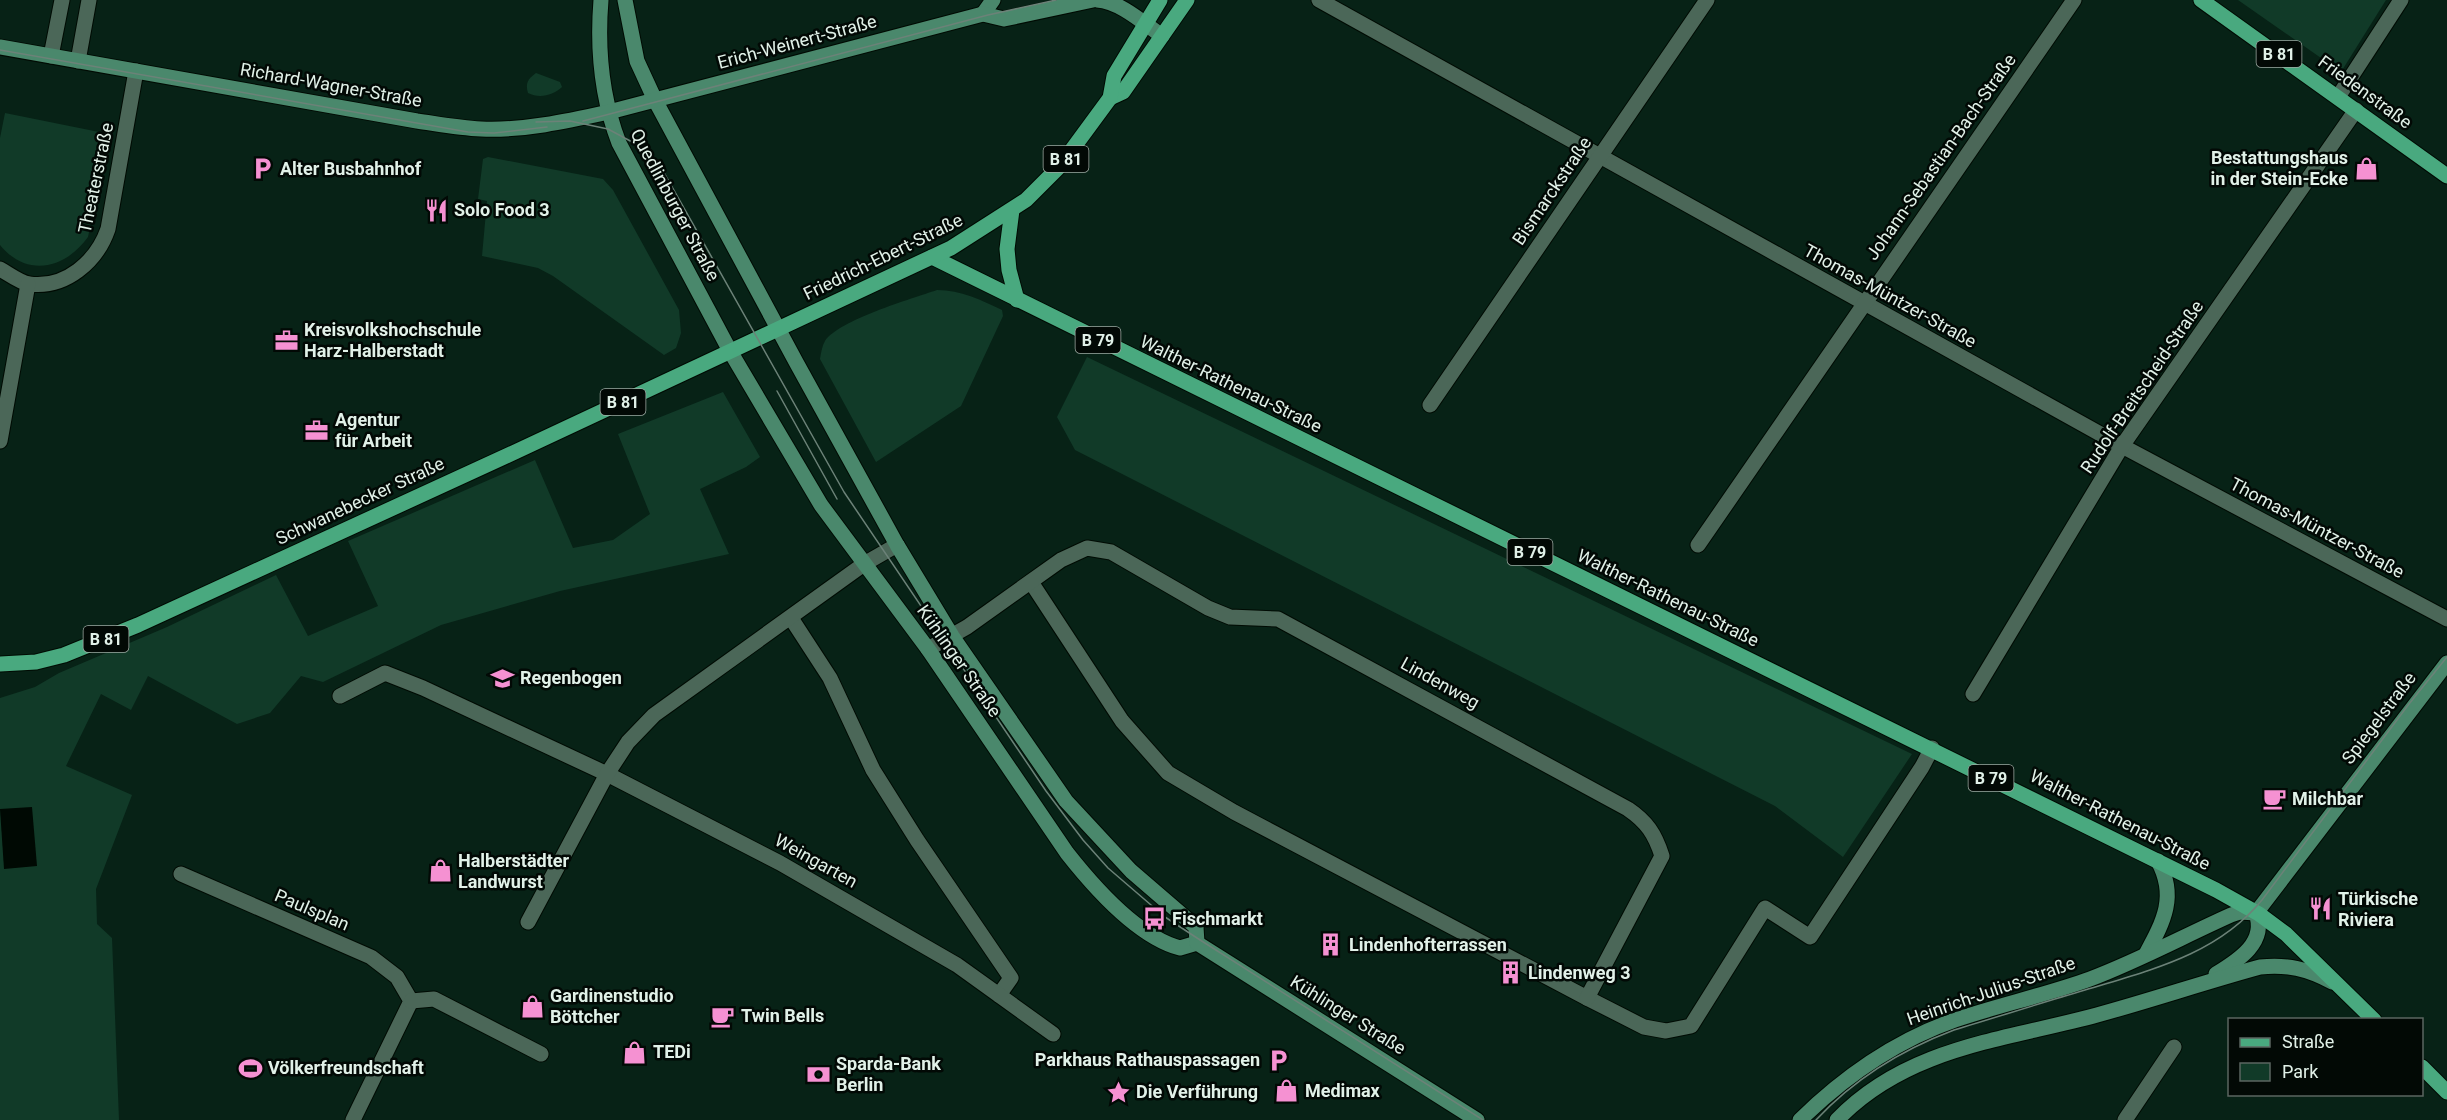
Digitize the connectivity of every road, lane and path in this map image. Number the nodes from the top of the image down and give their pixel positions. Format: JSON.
{"nodes":[{"id":1,"x":62,"y":0,"type":"edge"},
{"id":2,"x":89,"y":0,"type":"edge"},
{"id":3,"x":601,"y":0,"type":"edge"},
{"id":4,"x":625,"y":0,"type":"edge"},
{"id":5,"x":993,"y":0,"type":"edge"},
{"id":6,"x":1095,"y":0,"type":"edge"},
{"id":7,"x":1160,"y":0,"type":"edge"},
{"id":8,"x":1187,"y":0,"type":"edge"},
{"id":9,"x":1319,"y":0,"type":"edge"},
{"id":10,"x":1707,"y":0,"type":"edge"},
{"id":11,"x":2074,"y":0,"type":"edge"},
{"id":12,"x":2201,"y":0,"type":"edge"},
{"id":13,"x":2401,"y":0,"type":"edge"},
{"id":14,"x":983,"y":12,"type":"edge"},
{"id":15,"x":1145,"y":24,"type":"junction"},
{"id":16,"x":1162,"y":36,"type":"junction"},
{"id":17,"x":0,"y":47,"type":"edge"},
{"id":18,"x":51,"y":56,"type":"junction"},
{"id":19,"x":78,"y":61,"type":"junction"},
{"id":20,"x":136,"y":71,"type":"junction"},
{"id":21,"x":2338,"y":97,"type":"junction"},
{"id":22,"x":1110,"y":99,"type":"junction"},
{"id":23,"x":655,"y":100,"type":"junction"},
{"id":24,"x":2356,"y":110,"type":"junction"},
{"id":25,"x":609,"y":112,"type":"junction"},
{"id":26,"x":1600,"y":155,"type":"junction"},
{"id":27,"x":2447,"y":176,"type":"edge"},
{"id":28,"x":1012,"y":210,"type":"junction"},
{"id":29,"x":932,"y":257,"type":"junction"},
{"id":30,"x":0,"y":269,"type":"edge"},
{"id":31,"x":28,"y":284,"type":"junction"},
{"id":32,"x":1017,"y":300,"type":"junction"},
{"id":33,"x":1863,"y":303,"type":"junction"},
{"id":34,"x":778,"y":328,"type":"junction"},
{"id":35,"x":730,"y":351,"type":"junction"},
{"id":36,"x":4,"y":397,"type":"edge"},
{"id":37,"x":1431,"y":405,"type":"dead end"},
{"id":38,"x":0,"y":441,"type":"edge"},
{"id":39,"x":2122,"y":446,"type":"junction"},
{"id":40,"x":1698,"y":544,"type":"dead end"},
{"id":41,"x":897,"y":545,"type":"junction"},
{"id":42,"x":864,"y":564,"type":"junction"},
{"id":43,"x":1031,"y":582,"type":"junction"},
{"id":44,"x":791,"y":618,"type":"junction"},
{"id":45,"x":2447,"y":619,"type":"edge"},
{"id":46,"x":951,"y":636,"type":"junction"},
{"id":47,"x":928,"y":649,"type":"junction"},
{"id":48,"x":2447,"y":663,"type":"edge"},
{"id":49,"x":3,"y":667,"type":"edge"},
{"id":50,"x":1973,"y":694,"type":"dead end"},
{"id":51,"x":340,"y":696,"type":"dead end"},
{"id":52,"x":1932,"y":748,"type":"junction"},
{"id":53,"x":607,"y":774,"type":"junction"},
{"id":54,"x":2158,"y":861,"type":"junction"},
{"id":55,"x":181,"y":874,"type":"dead end"},
{"id":56,"x":2256,"y":913,"type":"junction"},
{"id":57,"x":528,"y":922,"type":"dead end"},
{"id":58,"x":1197,"y":943,"type":"junction"},
{"id":59,"x":2146,"y":954,"type":"junction"},
{"id":60,"x":2190,"y":988,"type":"junction"},
{"id":61,"x":2342,"y":988,"type":"junction"},
{"id":62,"x":999,"y":995,"type":"junction"},
{"id":63,"x":1587,"y":998,"type":"junction"},
{"id":64,"x":411,"y":1001,"type":"junction"},
{"id":65,"x":2372,"y":1018,"type":"edge"},
{"id":66,"x":1053,"y":1034,"type":"dead end"},
{"id":67,"x":2174,"y":1047,"type":"dead end"},
{"id":68,"x":541,"y":1053,"type":"dead end"},
{"id":69,"x":2423,"y":1069,"type":"edge"},
{"id":70,"x":2447,"y":1092,"type":"edge"},
{"id":71,"x":353,"y":1120,"type":"edge"},
{"id":72,"x":1478,"y":1120,"type":"edge"},
{"id":73,"x":1800,"y":1120,"type":"edge"},
{"id":74,"x":1837,"y":1120,"type":"edge"},
{"id":75,"x":2125,"y":1120,"type":"edge"}],
"edges":[{"from":1,"to":18,"type":"street"},
{"from":2,"to":19,"type":"street"},
{"from":3,"to":25,"type":"street","name":"Quedlinburger Straße"},
{"from":4,"to":23,"type":"street","name":"Quedlinburger Straße"},
{"from":5,"to":14,"type":"street"},
{"from":6,"to":14,"type":"street","name":"Erich-Weinert-Straße"},
{"from":6,"to":15,"type":"street","name":"Erich-Weinert-Straße"},
{"from":7,"to":15,"type":"main road","name":"Friedrich-Ebert-Straße","number":"B 81"},
{"from":8,"to":16,"type":"main road","name":"Friedrich-Ebert-Straße","number":"B 81"},
{"from":9,"to":26,"type":"street","name":"Thomas-Müntzer-Straße"},
{"from":10,"to":26,"type":"street","name":"Bismarckstraße"},
{"from":11,"to":33,"type":"street","name":"Johann-Sebastian-Bach-Straße"},
{"from":12,"to":21,"type":"main road","name":"Friedenstraße","number":"B 81"},
{"from":13,"to":21,"type":"street"},
{"from":14,"to":23,"type":"street","name":"Erich-Weinert-Straße"},
{"from":15,"to":16,"type":"street","name":"Erich-Weinert-Straße"},
{"from":15,"to":22,"type":"main road","name":"Friedrich-Ebert-Straße","number":"B 81"},
{"from":16,"to":22,"type":"main road","name":"Friedrich-Ebert-Straße","number":"B 81"},
{"from":17,"to":18,"type":"street","name":"Richard-Wagner-Straße"},
{"from":18,"to":19,"type":"street","name":"Richard-Wagner-Straße"},
{"from":19,"to":20,"type":"street","name":"Richard-Wagner-Straße"},
{"from":20,"to":25,"type":"street","name":"Richard-Wagner-Straße"},
{"from":20,"to":31,"type":"street","name":"Theaterstraße"},
{"from":21,"to":24,"type":"main road","name":"Friedenstraße","number":"B 81"},
{"from":22,"to":28,"type":"main road","name":"Friedrich-Ebert-Straße","number":"B 81"},
{"from":23,"to":25,"type":"street","name":"Richard-Wagner-Straße"},
{"from":23,"to":34,"type":"street","name":"Quedlinburger Straße"},
{"from":24,"to":27,"type":"main road","name":"Friedenstraße","number":"B 81"},
{"from":24,"to":39,"type":"street","name":"Rudolf-Breitscheid-Straße"},
{"from":25,"to":35,"type":"street","name":"Quedlinburger Straße"},
{"from":26,"to":33,"type":"street","name":"Thomas-Müntzer-Straße"},
{"from":26,"to":37,"type":"street","name":"Bismarckstraße"},
{"from":28,"to":29,"type":"main road","name":"Friedrich-Ebert-Straße","number":"B 81"},
{"from":28,"to":32,"type":"main road"},
{"from":29,"to":32,"type":"main road","name":"Walther-Rathenau-Straße","number":"B 79"},
{"from":29,"to":34,"type":"main road","name":"Friedrich-Ebert-Straße","number":"B 81"},
{"from":30,"to":31,"type":"street"},
{"from":31,"to":36,"type":"street"},
{"from":32,"to":52,"type":"main road","name":"Walther-Rathenau-Straße","number":"B 79"},
{"from":33,"to":39,"type":"street","name":"Thomas-Müntzer-Straße"},
{"from":33,"to":40,"type":"street","name":"Johann-Sebastian-Bach-Straße"},
{"from":34,"to":35,"type":"main road","name":"Friedrich-Ebert-Straße","number":"B 81"},
{"from":34,"to":41,"type":"street","name":"Kühlinger Straße"},
{"from":35,"to":42,"type":"street","name":"Kühlinger Straße"},
{"from":35,"to":49,"type":"main road","name":"Schwanebecker Straße","number":"B 81"},
{"from":36,"to":38,"type":"street"},
{"from":39,"to":45,"type":"street","name":"Thomas-Müntzer-Straße"},
{"from":39,"to":50,"type":"street","name":"Rudolf-Breitscheid-Straße"},
{"from":41,"to":42,"type":"street"},
{"from":41,"to":46,"type":"street","name":"Kühlinger Straße"},
{"from":42,"to":44,"type":"street"},
{"from":42,"to":47,"type":"street","name":"Kühlinger Straße"},
{"from":43,"to":46,"type":"street","name":"Lindenweg"},
{"from":43,"to":63,"type":"street"},
{"from":43,"to":63,"type":"street","name":"Lindenweg"},
{"from":44,"to":53,"type":"street"},
{"from":44,"to":62,"type":"street"},
{"from":46,"to":47,"type":"street","name":"Lindenweg"},
{"from":46,"to":58,"type":"street","name":"Kühlinger Straße"},
{"from":47,"to":58,"type":"street","name":"Kühlinger Straße"},
{"from":48,"to":56,"type":"street","name":"Spiegelstraße"},
{"from":51,"to":53,"type":"street","name":"Weingarten"},
{"from":52,"to":54,"type":"main road","name":"Walther-Rathenau-Straße","number":"B 79"},
{"from":52,"to":63,"type":"street"},
{"from":53,"to":57,"type":"street"},
{"from":53,"to":62,"type":"street","name":"Weingarten"},
{"from":54,"to":56,"type":"main road","name":"Walther-Rathenau-Straße","number":"B 79"},
{"from":54,"to":59,"type":"street"},
{"from":55,"to":64,"type":"street","name":"Paulsplan"},
{"from":56,"to":59,"type":"street","name":"Heinrich-Julius-Straße"},
{"from":56,"to":60,"type":"street"},
{"from":56,"to":61,"type":"main road","number":"B 79"},
{"from":58,"to":72,"type":"street","name":"Kühlinger Straße"},
{"from":59,"to":73,"type":"street","name":"Heinrich-Julius-Straße"},
{"from":60,"to":61,"type":"street"},
{"from":60,"to":74,"type":"street"},
{"from":61,"to":65,"type":"main road","number":"B 79"},
{"from":62,"to":66,"type":"street","name":"Weingarten"},
{"from":64,"to":68,"type":"street"},
{"from":64,"to":71,"type":"street"},
{"from":67,"to":75,"type":"street"},
{"from":69,"to":70,"type":"main road"}]}
